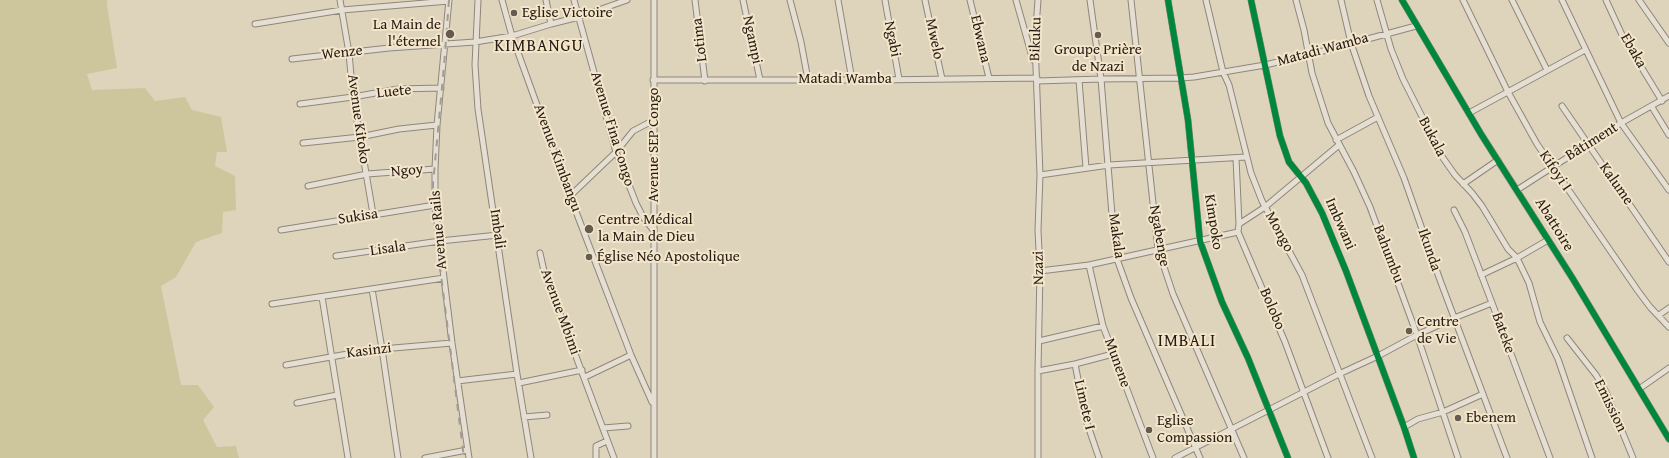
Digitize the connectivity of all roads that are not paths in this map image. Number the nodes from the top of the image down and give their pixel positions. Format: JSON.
{"nodes":[{"id":1,"x":340,"y":0,"type":"edge"},
{"id":2,"x":478,"y":0,"type":"edge"},
{"id":3,"x":502,"y":0,"type":"edge"},
{"id":4,"x":546,"y":0,"type":"edge"},
{"id":5,"x":574,"y":0,"type":"edge"},
{"id":6,"x":625,"y":0,"type":"edge"},
{"id":7,"x":654,"y":0,"type":"edge"},
{"id":8,"x":695,"y":0,"type":"edge"},
{"id":9,"x":743,"y":0,"type":"edge"},
{"id":10,"x":790,"y":0,"type":"edge"},
{"id":11,"x":838,"y":0,"type":"edge"},
{"id":12,"x":885,"y":0,"type":"edge"},
{"id":13,"x":926,"y":0,"type":"edge"},
{"id":14,"x":970,"y":0,"type":"edge"},
{"id":15,"x":1016,"y":0,"type":"edge"},
{"id":16,"x":1038,"y":0,"type":"edge"},
{"id":17,"x":1090,"y":0,"type":"edge"},
{"id":18,"x":1131,"y":0,"type":"edge"},
{"id":19,"x":1168,"y":0,"type":"edge"},
{"id":20,"x":1206,"y":0,"type":"edge"},
{"id":21,"x":1251,"y":0,"type":"edge"},
{"id":22,"x":1296,"y":0,"type":"edge"},
{"id":23,"x":1341,"y":0,"type":"edge"},
{"id":24,"x":1377,"y":0,"type":"edge"},
{"id":25,"x":1402,"y":0,"type":"edge"},
{"id":26,"x":1463,"y":0,"type":"edge"},
{"id":27,"x":1512,"y":0,"type":"edge"},
{"id":28,"x":1562,"y":0,"type":"edge"},
{"id":29,"x":1606,"y":0,"type":"edge"},
{"id":30,"x":1639,"y":0,"type":"edge"},
{"id":31,"x":449,"y":1,"type":"edge"},
{"id":32,"x":342,"y":10,"type":"junction"},
{"id":33,"x":579,"y":17,"type":"junction"},
{"id":34,"x":255,"y":24,"type":"dead end"},
{"id":35,"x":551,"y":24,"type":"junction"},
{"id":36,"x":1416,"y":26,"type":"junction"},
{"id":37,"x":1387,"y":33,"type":"junction"},
{"id":38,"x":512,"y":36,"type":"junction"},
{"id":39,"x":475,"y":42,"type":"junction"},
{"id":40,"x":446,"y":43,"type":"junction"},
{"id":41,"x":1351,"y":43,"type":"junction"},
{"id":42,"x":1669,"y":43,"type":"edge"},
{"id":43,"x":1585,"y":50,"type":"junction"},
{"id":44,"x":349,"y":53,"type":"junction"},
{"id":45,"x":1308,"y":55,"type":"junction"},
{"id":46,"x":292,"y":59,"type":"dead end"},
{"id":47,"x":1265,"y":65,"type":"junction"},
{"id":48,"x":1035,"y":66,"type":"junction"},
{"id":49,"x":1547,"y":70,"type":"junction"},
{"id":50,"x":1223,"y":72,"type":"junction"},
{"id":51,"x":989,"y":78,"type":"junction"},
{"id":52,"x":1180,"y":78,"type":"junction"},
{"id":53,"x":899,"y":79,"type":"junction"},
{"id":54,"x":942,"y":79,"type":"junction"},
{"id":55,"x":1101,"y":79,"type":"junction"},
{"id":56,"x":1140,"y":79,"type":"junction"},
{"id":57,"x":653,"y":80,"type":"junction"},
{"id":58,"x":760,"y":80,"type":"junction"},
{"id":59,"x":808,"y":80,"type":"junction"},
{"id":60,"x":852,"y":80,"type":"junction"},
{"id":61,"x":1037,"y":80,"type":"junction"},
{"id":62,"x":1079,"y":80,"type":"junction"},
{"id":63,"x":705,"y":81,"type":"junction"},
{"id":64,"x":441,"y":88,"type":"junction"},
{"id":65,"x":1508,"y":92,"type":"junction"},
{"id":66,"x":1669,"y":96,"type":"edge"},
{"id":67,"x":353,"y":97,"type":"junction"},
{"id":68,"x":1662,"y":101,"type":"junction"},
{"id":69,"x":300,"y":104,"type":"dead end"},
{"id":70,"x":1562,"y":106,"type":"dead end"},
{"id":71,"x":1652,"y":107,"type":"junction"},
{"id":72,"x":1469,"y":113,"type":"junction"},
{"id":73,"x":1378,"y":117,"type":"junction"},
{"id":74,"x":654,"y":120,"type":"junction"},
{"id":75,"x":1622,"y":123,"type":"junction"},
{"id":76,"x":437,"y":125,"type":"junction"},
{"id":77,"x":1669,"y":136,"type":"edge"},
{"id":78,"x":360,"y":137,"type":"junction"},
{"id":79,"x":1336,"y":140,"type":"junction"},
{"id":80,"x":303,"y":143,"type":"dead end"},
{"id":81,"x":1588,"y":145,"type":"junction"},
{"id":82,"x":1339,"y":146,"type":"junction"},
{"id":83,"x":616,"y":152,"type":"junction"},
{"id":84,"x":1246,"y":157,"type":"junction"},
{"id":85,"x":1236,"y":158,"type":"junction"},
{"id":86,"x":1192,"y":160,"type":"junction"},
{"id":87,"x":1498,"y":160,"type":"junction"},
{"id":88,"x":1149,"y":162,"type":"junction"},
{"id":89,"x":1109,"y":165,"type":"junction"},
{"id":90,"x":1552,"y":167,"type":"junction"},
{"id":91,"x":1086,"y":168,"type":"junction"},
{"id":92,"x":435,"y":169,"type":"junction"},
{"id":93,"x":367,"y":174,"type":"junction"},
{"id":94,"x":1040,"y":175,"type":"junction"},
{"id":95,"x":1301,"y":176,"type":"junction"},
{"id":96,"x":1463,"y":184,"type":"junction"},
{"id":97,"x":308,"y":186,"type":"dead end"},
{"id":98,"x":1517,"y":190,"type":"junction"},
{"id":99,"x":1669,"y":190,"type":"edge"},
{"id":100,"x":570,"y":196,"type":"junction"},
{"id":101,"x":435,"y":205,"type":"junction"},
{"id":102,"x":1265,"y":206,"type":"junction"},
{"id":103,"x":1454,"y":210,"type":"dead end"},
{"id":104,"x":373,"y":214,"type":"junction"},
{"id":105,"x":1239,"y":224,"type":"junction"},
{"id":106,"x":281,"y":230,"type":"dead end"},
{"id":107,"x":654,"y":231,"type":"junction"},
{"id":108,"x":1238,"y":232,"type":"junction"},
{"id":109,"x":498,"y":235,"type":"junction"},
{"id":110,"x":1548,"y":240,"type":"junction"},
{"id":111,"x":440,"y":241,"type":"junction"},
{"id":112,"x":1200,"y":241,"type":"junction"},
{"id":113,"x":1158,"y":249,"type":"junction"},
{"id":114,"x":540,"y":252,"type":"dead end"},
{"id":115,"x":336,"y":256,"type":"dead end"},
{"id":116,"x":1517,"y":258,"type":"junction"},
{"id":117,"x":1117,"y":259,"type":"junction"},
{"id":118,"x":1669,"y":262,"type":"edge"},
{"id":119,"x":1089,"y":265,"type":"junction"},
{"id":120,"x":1040,"y":271,"type":"junction"},
{"id":121,"x":1481,"y":275,"type":"junction"},
{"id":122,"x":444,"y":278,"type":"junction"},
{"id":123,"x":372,"y":289,"type":"junction"},
{"id":124,"x":322,"y":298,"type":"junction"},
{"id":125,"x":1492,"y":303,"type":"junction"},
{"id":126,"x":272,"y":304,"type":"dead end"},
{"id":127,"x":1669,"y":308,"type":"edge"},
{"id":128,"x":1659,"y":315,"type":"junction"},
{"id":129,"x":1454,"y":318,"type":"junction"},
{"id":130,"x":1103,"y":326,"type":"junction"},
{"id":131,"x":1669,"y":327,"type":"edge"},
{"id":132,"x":1417,"y":335,"type":"junction"},
{"id":133,"x":1567,"y":338,"type":"dead end"},
{"id":134,"x":1039,"y":341,"type":"junction"},
{"id":135,"x":452,"y":343,"type":"junction"},
{"id":136,"x":382,"y":349,"type":"junction"},
{"id":137,"x":1113,"y":354,"type":"junction"},
{"id":138,"x":631,"y":355,"type":"junction"},
{"id":139,"x":333,"y":356,"type":"junction"},
{"id":140,"x":1378,"y":356,"type":"junction"},
{"id":141,"x":1075,"y":364,"type":"junction"},
{"id":142,"x":286,"y":365,"type":"dead end"},
{"id":143,"x":1669,"y":368,"type":"edge"},
{"id":144,"x":582,"y":370,"type":"junction"},
{"id":145,"x":1038,"y":371,"type":"junction"},
{"id":146,"x":517,"y":374,"type":"junction"},
{"id":147,"x":1339,"y":374,"type":"junction"},
{"id":148,"x":585,"y":377,"type":"junction"},
{"id":149,"x":457,"y":381,"type":"junction"},
{"id":150,"x":519,"y":383,"type":"junction"},
{"id":151,"x":1639,"y":390,"type":"junction"},
{"id":152,"x":1304,"y":392,"type":"junction"},
{"id":153,"x":1483,"y":394,"type":"junction"},
{"id":154,"x":337,"y":395,"type":"junction"},
{"id":155,"x":297,"y":403,"type":"dead end"},
{"id":156,"x":653,"y":404,"type":"junction"},
{"id":157,"x":1268,"y":411,"type":"junction"},
{"id":158,"x":1443,"y":412,"type":"junction"},
{"id":159,"x":547,"y":415,"type":"dead end"},
{"id":160,"x":524,"y":417,"type":"junction"},
{"id":161,"x":628,"y":426,"type":"dead end"},
{"id":162,"x":1404,"y":427,"type":"junction"},
{"id":163,"x":603,"y":428,"type":"junction"},
{"id":164,"x":1231,"y":429,"type":"junction"},
{"id":165,"x":1669,"y":439,"type":"edge"},
{"id":166,"x":607,"y":441,"type":"junction"},
{"id":167,"x":1196,"y":448,"type":"junction"},
{"id":168,"x":467,"y":450,"type":"junction"},
{"id":169,"x":348,"y":458,"type":"edge"},
{"id":170,"x":398,"y":458,"type":"edge"},
{"id":171,"x":425,"y":458,"type":"edge"},
{"id":172,"x":469,"y":458,"type":"edge"},
{"id":173,"x":531,"y":458,"type":"edge"},
{"id":174,"x":596,"y":458,"type":"edge"},
{"id":175,"x":614,"y":458,"type":"edge"},
{"id":176,"x":654,"y":458,"type":"edge"},
{"id":177,"x":1038,"y":458,"type":"edge"},
{"id":178,"x":1099,"y":458,"type":"edge"},
{"id":179,"x":1153,"y":458,"type":"edge"},
{"id":180,"x":1175,"y":458,"type":"edge"},
{"id":181,"x":1200,"y":458,"type":"edge"},
{"id":182,"x":1244,"y":458,"type":"edge"},
{"id":183,"x":1288,"y":458,"type":"edge"},
{"id":184,"x":1328,"y":458,"type":"edge"},
{"id":185,"x":1372,"y":458,"type":"edge"},
{"id":186,"x":1414,"y":458,"type":"edge"},
{"id":187,"x":1458,"y":458,"type":"edge"},
{"id":188,"x":1506,"y":458,"type":"edge"},
{"id":189,"x":1550,"y":458,"type":"edge"},
{"id":190,"x":1592,"y":458,"type":"edge"},
{"id":191,"x":1633,"y":458,"type":"edge"}],
"edges":[{"from":1,"to":32,"type":"street","name":"Avenue Kitoko"},
{"from":2,"to":39,"type":"street","name":"Imbali"},
{"from":3,"to":38,"type":"street","name":"Avenue Kimbangu"},
{"from":4,"to":35,"type":"street"},
{"from":5,"to":33,"type":"street","name":"Avenue Fina Congo"},
{"from":6,"to":33,"type":"street","name":"Wenze"},
{"from":7,"to":57,"type":"street","name":"Avenue SEP Congo"},
{"from":8,"to":63,"type":"street","name":"Lotima"},
{"from":9,"to":58,"type":"street","name":"Ngampi"},
{"from":10,"to":59,"type":"street"},
{"from":11,"to":60,"type":"street"},
{"from":12,"to":53,"type":"street","name":"Ngabi"},
{"from":13,"to":54,"type":"street","name":"Mwelo"},
{"from":14,"to":51,"type":"street","name":"Ebwana"},
{"from":15,"to":48,"type":"street"},
{"from":16,"to":48,"type":"street","name":"Bikuku"},
{"from":17,"to":55,"type":"street","name":"Makala"},
{"from":18,"to":56,"type":"street","name":"Ngabenge"},
{"from":19,"to":52,"type":"street","name":"Kimpoko"},
{"from":20,"to":50,"type":"street","name":"Mongo"},
{"from":21,"to":47,"type":"street","name":"Imbwani"},
{"from":22,"to":45,"type":"street","name":"Bahumbu"},
{"from":23,"to":41,"type":"street","name":"Ikunda"},
{"from":24,"to":37,"type":"street","name":"Bukala"},
{"from":25,"to":36,"type":"street","name":"Abattoire"},
{"from":26,"to":65,"type":"street","name":"Kifoyi I"},
{"from":27,"to":49,"type":"street"},
{"from":28,"to":43,"type":"street"},
{"from":29,"to":68,"type":"street","name":"Ebaka"},
{"from":30,"to":42,"type":"street"},
{"from":31,"to":32,"type":"street"},
{"from":31,"to":40,"type":"street","name":"Avenue Rails"},
{"from":32,"to":34,"type":"street"},
{"from":32,"to":44,"type":"street","name":"Avenue Kitoko"},
{"from":33,"to":35,"type":"street","name":"Wenze"},
{"from":33,"to":83,"type":"street","name":"Avenue Fina Congo"},
{"from":35,"to":38,"type":"street","name":"Wenze"},
{"from":36,"to":37,"type":"street","name":"Matadi Wamba"},
{"from":36,"to":72,"type":"street","name":"Abattoire"},
{"from":37,"to":41,"type":"street","name":"Matadi Wamba"},
{"from":37,"to":96,"type":"street","name":"Bukala"},
{"from":38,"to":39,"type":"street","name":"Wenze"},
{"from":38,"to":100,"type":"street","name":"Avenue Kimbangu"},
{"from":39,"to":40,"type":"street","name":"Wenze"},
{"from":39,"to":109,"type":"street","name":"Imbali"},
{"from":40,"to":44,"type":"street","name":"Wenze"},
{"from":40,"to":64,"type":"street","name":"Avenue Rails"},
{"from":41,"to":45,"type":"street","name":"Matadi Wamba"},
{"from":41,"to":73,"type":"street","name":"Ikunda"},
{"from":43,"to":49,"type":"street"},
{"from":43,"to":75,"type":"street"},
{"from":44,"to":46,"type":"street","name":"Wenze"},
{"from":44,"to":67,"type":"street","name":"Avenue Kitoko"},
{"from":45,"to":47,"type":"street","name":"Matadi Wamba"},
{"from":45,"to":79,"type":"street","name":"Bahumbu"},
{"from":47,"to":50,"type":"street","name":"Matadi Wamba"},
{"from":47,"to":95,"type":"street","name":"Imbwani"},
{"from":48,"to":61,"type":"street","name":"Bikuku"},
{"from":49,"to":65,"type":"street"},
{"from":50,"to":52,"type":"street","name":"Matadi Wamba"},
{"from":50,"to":84,"type":"street","name":"Mongo"},
{"from":51,"to":54,"type":"street","name":"Matadi Wamba"},
{"from":51,"to":61,"type":"street","name":"Matadi Wamba"},
{"from":52,"to":56,"type":"street","name":"Matadi Wamba"},
{"from":52,"to":86,"type":"street","name":"Kimpoko"},
{"from":53,"to":54,"type":"street","name":"Matadi Wamba"},
{"from":53,"to":60,"type":"street","name":"Matadi Wamba"},
{"from":55,"to":56,"type":"street","name":"Matadi Wamba"},
{"from":55,"to":62,"type":"street","name":"Matadi Wamba"},
{"from":55,"to":89,"type":"street","name":"Makala"},
{"from":56,"to":88,"type":"street","name":"Ngabenge"},
{"from":57,"to":63,"type":"street","name":"Matadi Wamba"},
{"from":57,"to":74,"type":"street","name":"Avenue SEP Congo"},
{"from":58,"to":59,"type":"street","name":"Matadi Wamba"},
{"from":58,"to":63,"type":"street","name":"Matadi Wamba"},
{"from":59,"to":60,"type":"street","name":"Matadi Wamba"},
{"from":61,"to":62,"type":"street","name":"Matadi Wamba"},
{"from":61,"to":94,"type":"street","name":"Nzazi"},
{"from":62,"to":91,"type":"street"},
{"from":64,"to":67,"type":"street","name":"Luete"},
{"from":64,"to":76,"type":"street","name":"Avenue Rails"},
{"from":65,"to":72,"type":"street"},
{"from":65,"to":90,"type":"street","name":"Kifoyi I"},
{"from":66,"to":68,"type":"street","name":"Bâtiment"},
{"from":67,"to":69,"type":"street","name":"Luete"},
{"from":67,"to":78,"type":"street","name":"Avenue Kitoko"},
{"from":68,"to":71,"type":"street","name":"Bâtiment"},
{"from":70,"to":81,"type":"street","name":"Kalume"},
{"from":71,"to":75,"type":"street","name":"Bâtiment"},
{"from":71,"to":77,"type":"street"},
{"from":72,"to":87,"type":"street","name":"Abattoire"},
{"from":73,"to":79,"type":"street"},
{"from":73,"to":129,"type":"street","name":"Ikunda"},
{"from":74,"to":83,"type":"street"},
{"from":74,"to":107,"type":"street","name":"Avenue SEP Congo"},
{"from":75,"to":81,"type":"street","name":"Bâtiment"},
{"from":75,"to":99,"type":"street"},
{"from":76,"to":78,"type":"street"},
{"from":76,"to":92,"type":"street","name":"Avenue Rails"},
{"from":78,"to":80,"type":"street"},
{"from":78,"to":93,"type":"street","name":"Avenue Kitoko"},
{"from":79,"to":82,"type":"street","name":"Bahumbu"},
{"from":81,"to":90,"type":"street","name":"Bâtiment"},
{"from":81,"to":118,"type":"street","name":"Kalume"},
{"from":82,"to":95,"type":"street"},
{"from":82,"to":132,"type":"street","name":"Bahumbu"},
{"from":83,"to":100,"type":"street"},
{"from":83,"to":107,"type":"street","name":"Avenue Fina Congo"},
{"from":84,"to":85,"type":"street"},
{"from":84,"to":102,"type":"street","name":"Mongo"},
{"from":85,"to":86,"type":"street"},
{"from":85,"to":105,"type":"street","name":"Bolobo"},
{"from":86,"to":88,"type":"street"},
{"from":86,"to":112,"type":"street","name":"Kimpoko"},
{"from":87,"to":96,"type":"street"},
{"from":87,"to":98,"type":"street","name":"Abattoire"},
{"from":88,"to":89,"type":"street"},
{"from":88,"to":113,"type":"street","name":"Ngabenge"},
{"from":89,"to":91,"type":"street"},
{"from":89,"to":117,"type":"street","name":"Makala"},
{"from":90,"to":98,"type":"street","name":"Bâtiment"},
{"from":90,"to":128,"type":"street","name":"Kifoyi I"},
{"from":91,"to":94,"type":"street"},
{"from":92,"to":93,"type":"street","name":"Ngoy"},
{"from":92,"to":101,"type":"street","name":"Avenue Rails"},
{"from":93,"to":97,"type":"street","name":"Ngoy"},
{"from":93,"to":104,"type":"street","name":"Avenue Kitoko"},
{"from":94,"to":120,"type":"street","name":"Nzazi"},
{"from":95,"to":102,"type":"street"},
{"from":95,"to":140,"type":"street","name":"Imbwani"},
{"from":96,"to":116,"type":"street","name":"Bukala"},
{"from":98,"to":110,"type":"street","name":"Abattoire"},
{"from":100,"to":138,"type":"street","name":"Avenue Kimbangu"},
{"from":101,"to":104,"type":"street","name":"Sukisa"},
{"from":101,"to":111,"type":"street","name":"Avenue Rails"},
{"from":102,"to":105,"type":"street"},
{"from":102,"to":147,"type":"street","name":"Mongo"},
{"from":103,"to":121,"type":"street","name":"Bateke"},
{"from":104,"to":106,"type":"street","name":"Sukisa"},
{"from":105,"to":108,"type":"street","name":"Bolobo"},
{"from":107,"to":156,"type":"street","name":"Avenue SEP Congo"},
{"from":108,"to":112,"type":"street"},
{"from":108,"to":152,"type":"street","name":"Bolobo"},
{"from":109,"to":111,"type":"street","name":"Lisala"},
{"from":109,"to":146,"type":"street","name":"Imbali"},
{"from":110,"to":116,"type":"street"},
{"from":110,"to":151,"type":"street","name":"Abattoire"},
{"from":111,"to":115,"type":"street","name":"Lisala"},
{"from":111,"to":122,"type":"street","name":"Avenue Rails"},
{"from":112,"to":113,"type":"street"},
{"from":112,"to":157,"type":"street","name":"Kimpoko"},
{"from":113,"to":117,"type":"street"},
{"from":113,"to":164,"type":"street","name":"Ngabenge"},
{"from":114,"to":144,"type":"street","name":"Avenue Mbimi"},
{"from":116,"to":121,"type":"street"},
{"from":116,"to":190,"type":"street"},
{"from":117,"to":119,"type":"street"},
{"from":117,"to":167,"type":"street","name":"Makala"},
{"from":119,"to":120,"type":"street"},
{"from":119,"to":130,"type":"street","name":"Munene"},
{"from":120,"to":134,"type":"street","name":"Nzazi"},
{"from":121,"to":125,"type":"street","name":"Bateke"},
{"from":122,"to":123,"type":"street"},
{"from":122,"to":135,"type":"street","name":"Avenue Rails"},
{"from":123,"to":124,"type":"street"},
{"from":123,"to":136,"type":"street"},
{"from":124,"to":126,"type":"street"},
{"from":124,"to":139,"type":"street"},
{"from":125,"to":129,"type":"street"},
{"from":125,"to":189,"type":"street","name":"Bateke"},
{"from":127,"to":128,"type":"street"},
{"from":128,"to":131,"type":"street","name":"Kifoyi I"},
{"from":129,"to":132,"type":"street"},
{"from":129,"to":153,"type":"street","name":"Ikunda"},
{"from":130,"to":134,"type":"street"},
{"from":130,"to":137,"type":"street","name":"Munene"},
{"from":132,"to":140,"type":"street"},
{"from":132,"to":158,"type":"street","name":"Bahumbu"},
{"from":133,"to":191,"type":"street","name":"Emission"},
{"from":134,"to":145,"type":"street","name":"Nzazi"},
{"from":135,"to":136,"type":"street","name":"Kasinzi"},
{"from":135,"to":149,"type":"street","name":"Avenue Rails"},
{"from":136,"to":139,"type":"street","name":"Kasinzi"},
{"from":136,"to":170,"type":"street"},
{"from":137,"to":141,"type":"street"},
{"from":137,"to":179,"type":"street","name":"Munene"},
{"from":138,"to":148,"type":"street"},
{"from":138,"to":156,"type":"street","name":"Avenue Kimbangu"},
{"from":139,"to":142,"type":"street","name":"Kasinzi"},
{"from":139,"to":154,"type":"street"},
{"from":140,"to":147,"type":"street"},
{"from":140,"to":162,"type":"street","name":"Imbwani"},
{"from":141,"to":145,"type":"street","name":"Limete I"},
{"from":141,"to":178,"type":"street","name":"Limete I"},
{"from":143,"to":151,"type":"street"},
{"from":144,"to":148,"type":"street","name":"Avenue Mbimi"},
{"from":144,"to":150,"type":"street"},
{"from":145,"to":177,"type":"street","name":"Nzazi"},
{"from":146,"to":149,"type":"street"},
{"from":146,"to":150,"type":"street","name":"Imbali"},
{"from":147,"to":152,"type":"street"},
{"from":147,"to":185,"type":"street","name":"Mongo"},
{"from":148,"to":163,"type":"street","name":"Avenue Mbimi"},
{"from":149,"to":168,"type":"street","name":"Avenue Rails"},
{"from":150,"to":160,"type":"street","name":"Imbali"},
{"from":151,"to":165,"type":"street","name":"Abattoire"},
{"from":152,"to":157,"type":"street"},
{"from":152,"to":184,"type":"street","name":"Bolobo"},
{"from":153,"to":158,"type":"street"},
{"from":153,"to":188,"type":"street","name":"Ikunda"},
{"from":154,"to":155,"type":"street"},
{"from":154,"to":169,"type":"street"},
{"from":156,"to":176,"type":"street","name":"Avenue SEP Congo"},
{"from":157,"to":164,"type":"street"},
{"from":157,"to":183,"type":"street","name":"Kimpoko"},
{"from":158,"to":162,"type":"street"},
{"from":158,"to":187,"type":"street","name":"Bahumbu"},
{"from":159,"to":160,"type":"street"},
{"from":160,"to":173,"type":"street","name":"Imbali"},
{"from":161,"to":163,"type":"street"},
{"from":162,"to":186,"type":"street","name":"Imbwani"},
{"from":163,"to":166,"type":"street","name":"Avenue Mbimi"},
{"from":164,"to":167,"type":"street"},
{"from":164,"to":182,"type":"street","name":"Ngabenge"},
{"from":166,"to":174,"type":"street"},
{"from":166,"to":175,"type":"street","name":"Avenue Mbimi"},
{"from":167,"to":180,"type":"street"},
{"from":167,"to":181,"type":"street","name":"Makala"},
{"from":168,"to":171,"type":"street"},
{"from":168,"to":172,"type":"street","name":"Avenue Rails"}]}
